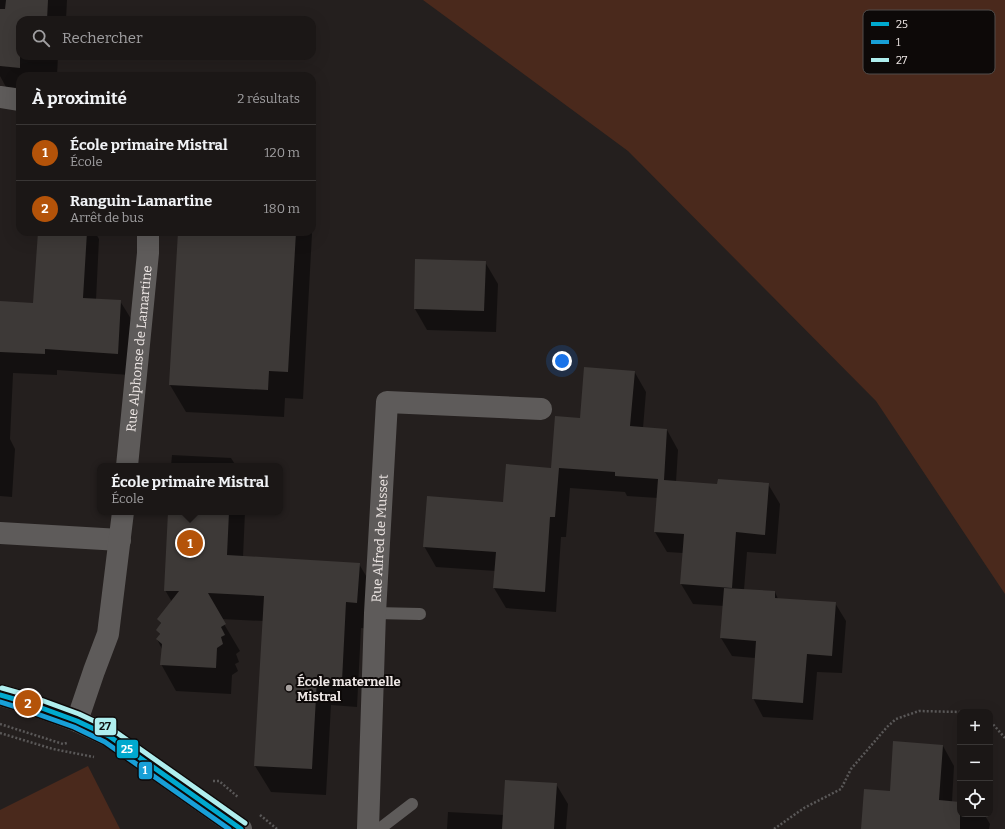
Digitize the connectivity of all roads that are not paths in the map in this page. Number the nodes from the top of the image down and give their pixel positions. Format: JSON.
{"nodes":[{"id":1,"x":0,"y":96,"type":"edge"},
{"id":2,"x":16,"y":99,"type":"edge"},
{"id":3,"x":148,"y":236,"type":"edge"},
{"id":4,"x":541,"y":409,"type":"dead end"},
{"id":5,"x":127,"y":463,"type":"edge"},
{"id":6,"x":122,"y":515,"type":"edge"},
{"id":7,"x":0,"y":533,"type":"edge"},
{"id":8,"x":120,"y":540,"type":"junction"},
{"id":9,"x":375,"y":613,"type":"junction"},
{"id":10,"x":420,"y":614,"type":"dead end"},
{"id":11,"x":0,"y":695,"type":"edge"},
{"id":12,"x":77,"y":721,"type":"junction"},
{"id":13,"x":412,"y":804,"type":"dead end"},
{"id":14,"x":241,"y":829,"type":"edge"},
{"id":15,"x":368,"y":829,"type":"edge"},
{"id":16,"x":374,"y":829,"type":"edge"}],
"edges":[{"from":1,"to":2,"type":"street"},
{"from":3,"to":5,"type":"street","name":"Rue Alphonse de Lamartine"},
{"from":4,"to":9,"type":"street","name":"Rue Alfred de Musset"},
{"from":6,"to":8,"type":"street"},
{"from":7,"to":8,"type":"street"},
{"from":8,"to":12,"type":"street"},
{"from":9,"to":10,"type":"lane"},
{"from":9,"to":15,"type":"street","name":"Rue Alfred de Musset"},
{"from":11,"to":12,"type":"street"},
{"from":12,"to":14,"type":"street"},
{"from":13,"to":16,"type":"lane"}]}
